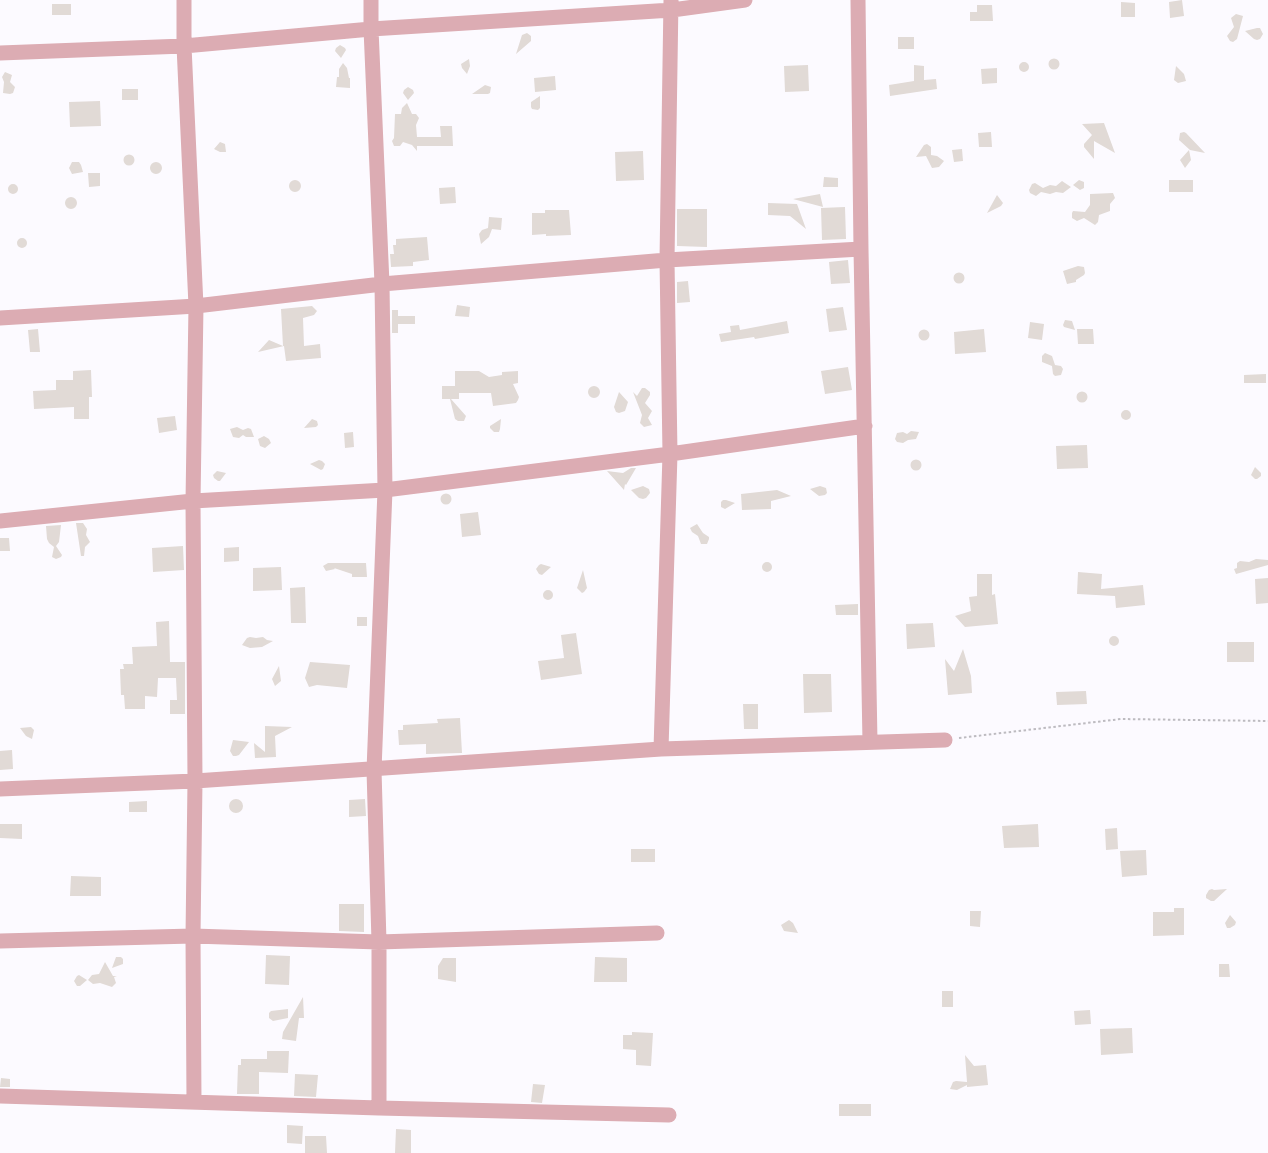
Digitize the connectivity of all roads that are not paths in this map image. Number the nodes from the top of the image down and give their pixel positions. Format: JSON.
{"nodes":[{"id":1,"x":184,"y":0,"type":"edge"},
{"id":2,"x":371,"y":0,"type":"edge"},
{"id":3,"x":745,"y":0,"type":"edge"},
{"id":4,"x":858,"y":0,"type":"edge"},
{"id":5,"x":671,"y":5,"type":"edge"},
{"id":6,"x":371,"y":29,"type":"junction"},
{"id":7,"x":184,"y":46,"type":"junction"},
{"id":8,"x":0,"y":53,"type":"edge"},
{"id":9,"x":861,"y":249,"type":"junction"},
{"id":10,"x":667,"y":260,"type":"junction"},
{"id":11,"x":382,"y":284,"type":"junction"},
{"id":12,"x":196,"y":306,"type":"junction"},
{"id":13,"x":0,"y":318,"type":"edge"},
{"id":14,"x":865,"y":426,"type":"junction"},
{"id":15,"x":670,"y":454,"type":"junction"},
{"id":16,"x":385,"y":490,"type":"junction"},
{"id":17,"x":193,"y":501,"type":"junction"},
{"id":18,"x":0,"y":521,"type":"edge"},
{"id":19,"x":945,"y":740,"type":"road end"},
{"id":20,"x":870,"y":742,"type":"junction"},
{"id":21,"x":661,"y":749,"type":"junction"},
{"id":22,"x":374,"y":770,"type":"junction"},
{"id":23,"x":195,"y":781,"type":"junction"},
{"id":24,"x":0,"y":789,"type":"edge"},
{"id":25,"x":657,"y":933,"type":"dead end"},
{"id":26,"x":193,"y":936,"type":"junction"},
{"id":27,"x":0,"y":941,"type":"edge"},
{"id":28,"x":379,"y":942,"type":"junction"},
{"id":29,"x":0,"y":1096,"type":"edge"},
{"id":30,"x":194,"y":1102,"type":"junction"},
{"id":31,"x":379,"y":1108,"type":"junction"},
{"id":32,"x":669,"y":1115,"type":"dead end"}],
"edges":[{"from":1,"to":7,"type":"street"},
{"from":2,"to":6,"type":"street"},
{"from":3,"to":5,"type":"street"},
{"from":4,"to":9,"type":"street"},
{"from":5,"to":6,"type":"street"},
{"from":5,"to":10,"type":"street"},
{"from":6,"to":7,"type":"street"},
{"from":6,"to":11,"type":"street"},
{"from":7,"to":8,"type":"street"},
{"from":7,"to":12,"type":"street"},
{"from":9,"to":10,"type":"street"},
{"from":9,"to":14,"type":"street"},
{"from":10,"to":11,"type":"street"},
{"from":10,"to":15,"type":"street"},
{"from":11,"to":12,"type":"street"},
{"from":11,"to":16,"type":"street"},
{"from":12,"to":13,"type":"street"},
{"from":12,"to":17,"type":"street"},
{"from":14,"to":15,"type":"street"},
{"from":14,"to":20,"type":"street"},
{"from":15,"to":16,"type":"street"},
{"from":15,"to":21,"type":"street"},
{"from":16,"to":17,"type":"street"},
{"from":16,"to":22,"type":"street"},
{"from":17,"to":18,"type":"street"},
{"from":17,"to":23,"type":"street"},
{"from":19,"to":20,"type":"street"},
{"from":20,"to":21,"type":"street"},
{"from":21,"to":22,"type":"street"},
{"from":22,"to":23,"type":"street"},
{"from":22,"to":28,"type":"street"},
{"from":23,"to":24,"type":"street"},
{"from":23,"to":26,"type":"street"},
{"from":25,"to":28,"type":"street"},
{"from":26,"to":27,"type":"street"},
{"from":26,"to":28,"type":"street"},
{"from":26,"to":30,"type":"street"},
{"from":28,"to":31,"type":"street"},
{"from":29,"to":30,"type":"street"},
{"from":30,"to":31,"type":"street"},
{"from":31,"to":32,"type":"street"}]}
